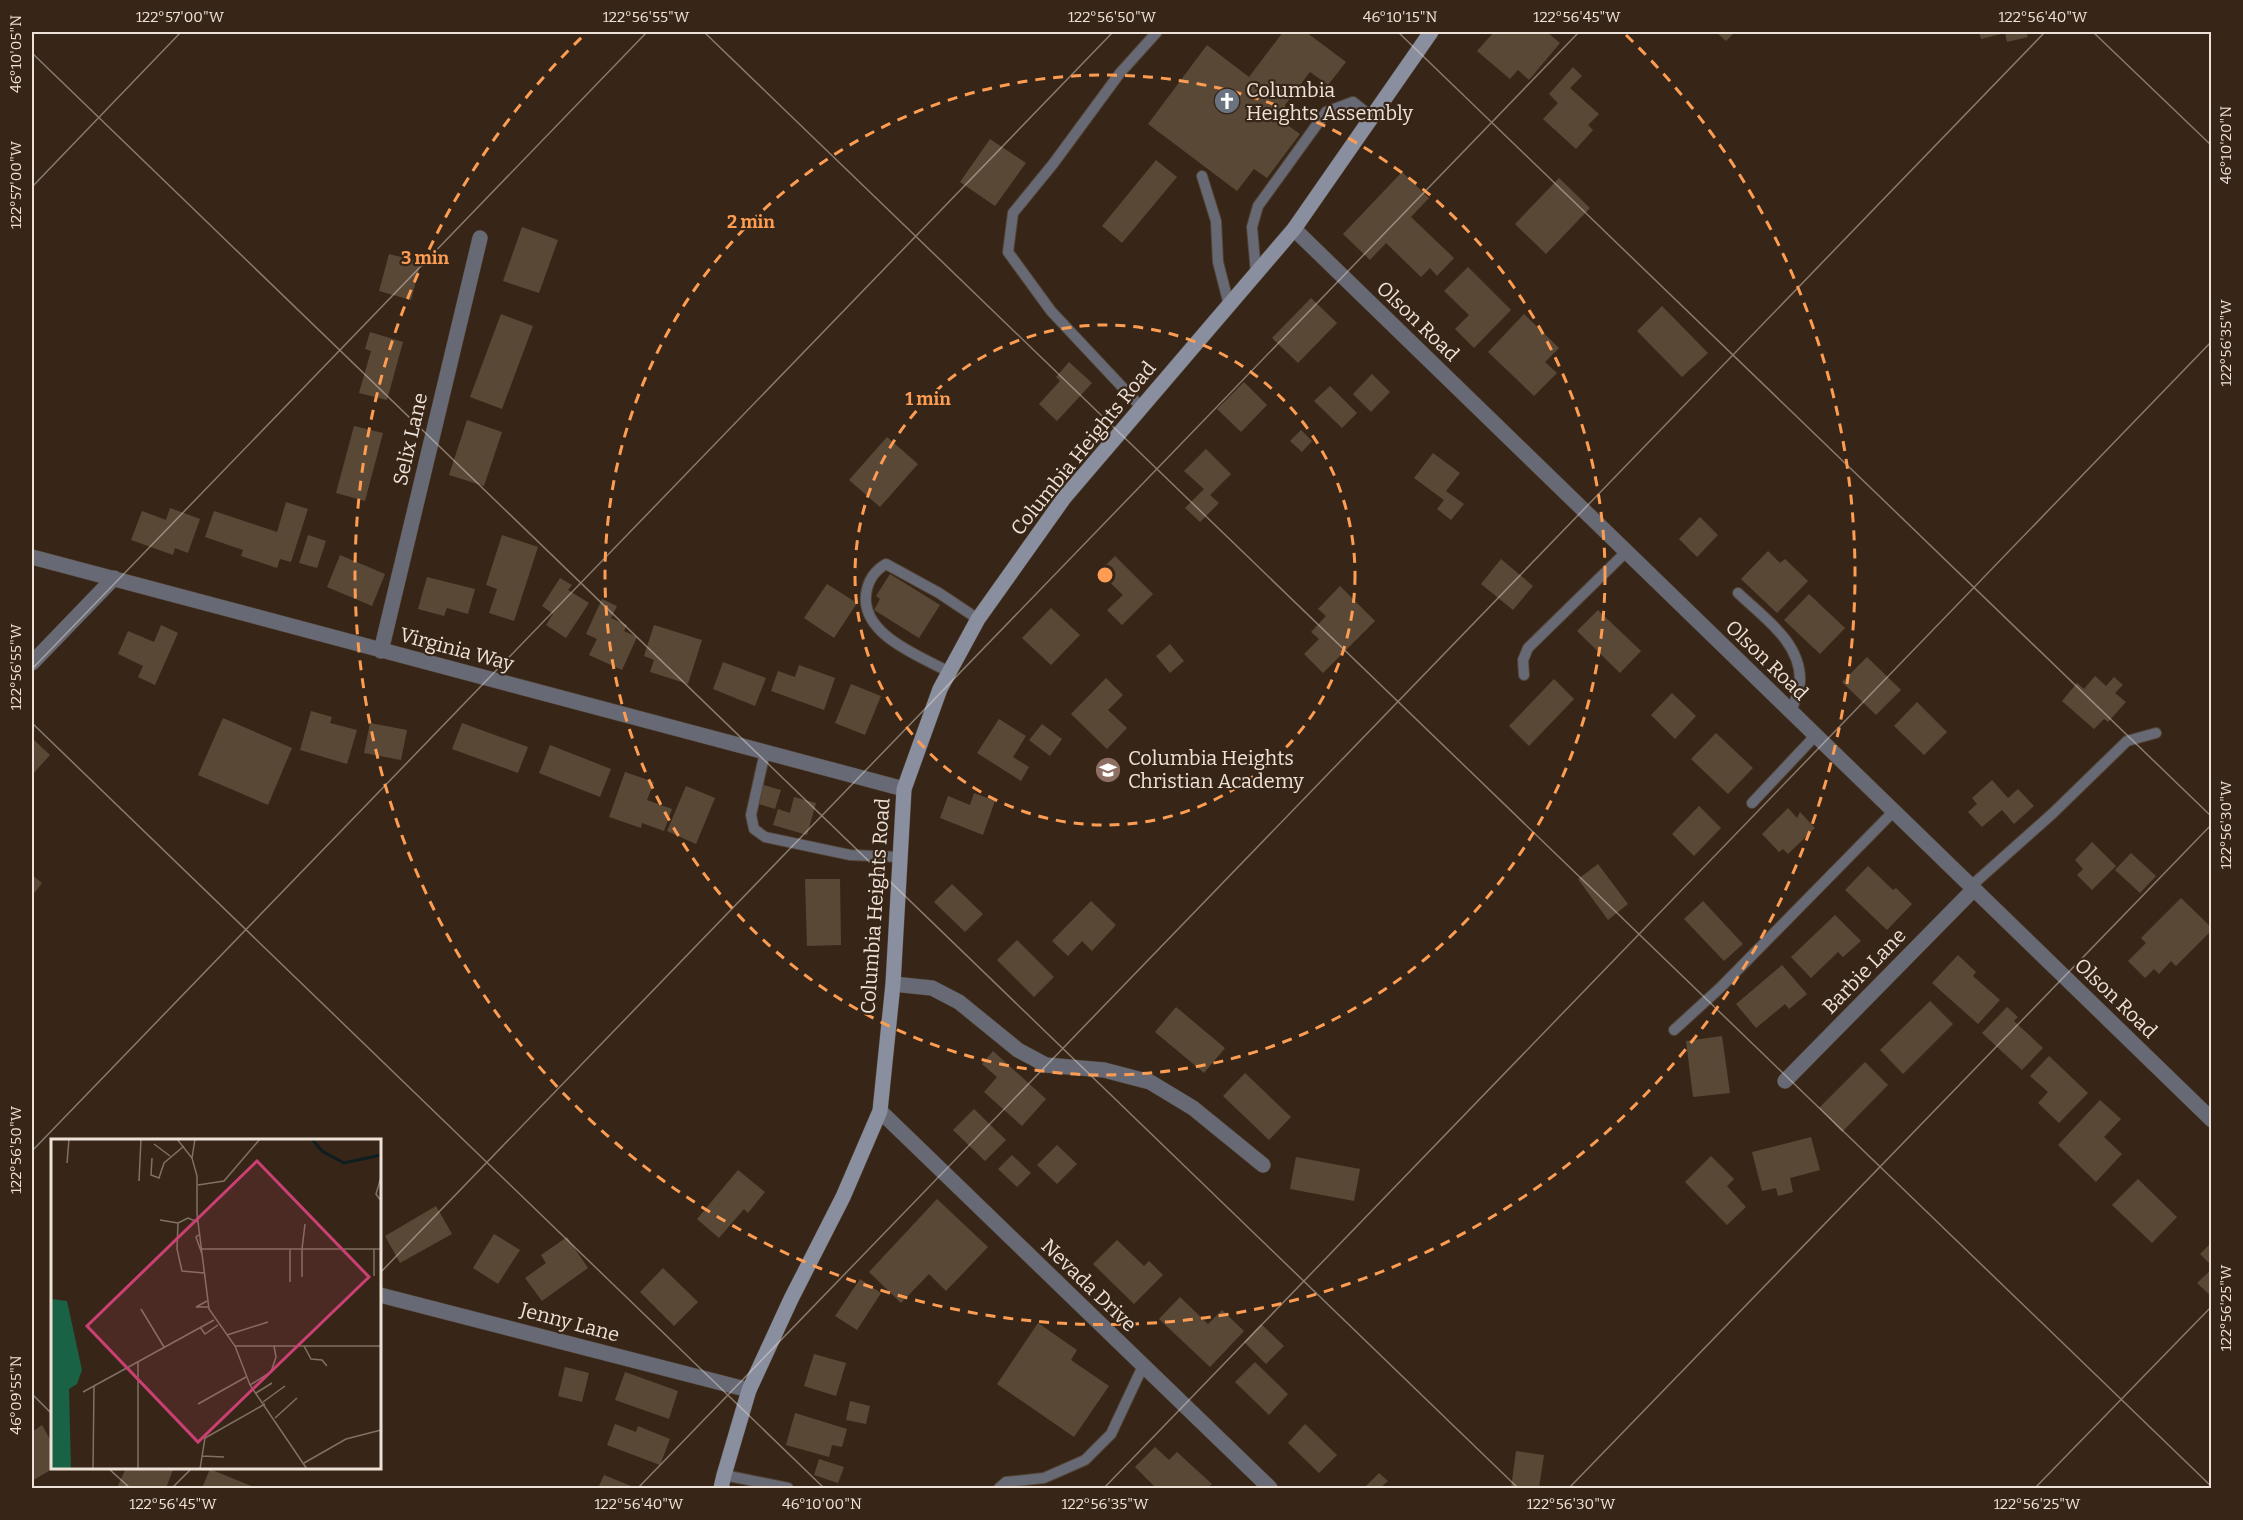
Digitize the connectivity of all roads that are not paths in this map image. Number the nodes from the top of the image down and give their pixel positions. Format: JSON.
{"nodes":[{"id":1,"x":1157,"y":32,"type":"edge"},
{"id":2,"x":1431,"y":32,"type":"edge"},
{"id":3,"x":1372,"y":117,"type":"junction"},
{"id":4,"x":1202,"y":176,"type":"dead end"},
{"id":5,"x":1294,"y":229,"type":"junction"},
{"id":6,"x":480,"y":238,"type":"dead end"},
{"id":7,"x":1257,"y":273,"type":"junction"},
{"id":8,"x":1229,"y":305,"type":"junction"},
{"id":9,"x":1141,"y":407,"type":"junction"},
{"id":10,"x":1626,"y":552,"type":"junction"},
{"id":11,"x":32,"y":557,"type":"edge"},
{"id":12,"x":114,"y":578,"type":"junction"},
{"id":13,"x":1738,"y":593,"type":"dead end"},
{"id":14,"x":978,"y":619,"type":"junction"},
{"id":15,"x":381,"y":651,"type":"junction"},
{"id":16,"x":32,"y":663,"type":"edge"},
{"id":17,"x":949,"y":672,"type":"junction"},
{"id":18,"x":1524,"y":675,"type":"dead end"},
{"id":19,"x":1791,"y":712,"type":"junction"},
{"id":20,"x":2156,"y":733,"type":"dead end"},
{"id":21,"x":1815,"y":736,"type":"junction"},
{"id":22,"x":765,"y":752,"type":"junction"},
{"id":23,"x":904,"y":789,"type":"junction"},
{"id":24,"x":1752,"y":803,"type":"dead end"},
{"id":25,"x":1893,"y":812,"type":"junction"},
{"id":26,"x":900,"y":857,"type":"junction"},
{"id":27,"x":1972,"y":888,"type":"junction"},
{"id":28,"x":893,"y":984,"type":"junction"},
{"id":29,"x":1674,"y":1030,"type":"dead end"},
{"id":30,"x":1785,"y":1082,"type":"dead end"},
{"id":31,"x":880,"y":1111,"type":"junction"},
{"id":32,"x":2211,"y":1120,"type":"edge"},
{"id":33,"x":1263,"y":1165,"type":"dead end"},
{"id":34,"x":381,"y":1295,"type":"edge"},
{"id":35,"x":1143,"y":1365,"type":"junction"},
{"id":36,"x":749,"y":1390,"type":"junction"},
{"id":37,"x":723,"y":1482,"type":"edge"},
{"id":38,"x":788,"y":1488,"type":"edge"},
{"id":39,"x":999,"y":1488,"type":"edge"},
{"id":40,"x":1270,"y":1488,"type":"edge"}],
"edges":[{"from":1,"to":9,"type":"lane"},
{"from":2,"to":3,"type":"street","name":"Columbia Heights Road"},
{"from":3,"to":5,"type":"street","name":"Columbia Heights Road"},
{"from":3,"to":7,"type":"lane"},
{"from":4,"to":8,"type":"lane"},
{"from":5,"to":7,"type":"street","name":"Columbia Heights Road"},
{"from":5,"to":10,"type":"street","name":"Olson Road"},
{"from":6,"to":15,"type":"street","name":"Selix Lane"},
{"from":7,"to":8,"type":"street","name":"Columbia Heights Road"},
{"from":8,"to":9,"type":"street","name":"Columbia Heights Road"},
{"from":9,"to":14,"type":"street","name":"Columbia Heights Road"},
{"from":10,"to":18,"type":"lane"},
{"from":10,"to":19,"type":"street","name":"Olson Road"},
{"from":11,"to":12,"type":"street","name":"Virginia Way"},
{"from":12,"to":15,"type":"street","name":"Virginia Way"},
{"from":12,"to":16,"type":"street"},
{"from":13,"to":19,"type":"lane"},
{"from":14,"to":17,"type":"street","name":"Columbia Heights Road"},
{"from":14,"to":17,"type":"lane"},
{"from":15,"to":22,"type":"street","name":"Virginia Way"},
{"from":17,"to":23,"type":"street","name":"Columbia Heights Road"},
{"from":19,"to":21,"type":"street","name":"Olson Road"},
{"from":20,"to":27,"type":"lane"},
{"from":21,"to":24,"type":"lane"},
{"from":21,"to":25,"type":"street","name":"Olson Road"},
{"from":22,"to":23,"type":"street","name":"Virginia Way"},
{"from":22,"to":26,"type":"lane"},
{"from":23,"to":26,"type":"street","name":"Columbia Heights Road"},
{"from":25,"to":27,"type":"street","name":"Olson Road"},
{"from":25,"to":29,"type":"lane"},
{"from":26,"to":28,"type":"street","name":"Columbia Heights Road"},
{"from":27,"to":30,"type":"street","name":"Barbie Lane"},
{"from":27,"to":32,"type":"street","name":"Olson Road"},
{"from":28,"to":31,"type":"street","name":"Columbia Heights Road"},
{"from":28,"to":33,"type":"street"},
{"from":31,"to":35,"type":"street","name":"Nevada Drive"},
{"from":31,"to":36,"type":"street","name":"Columbia Heights Road"},
{"from":34,"to":36,"type":"street","name":"Jenny Lane"},
{"from":35,"to":39,"type":"lane"},
{"from":35,"to":40,"type":"street","name":"Nevada Drive"},
{"from":36,"to":37,"type":"street","name":"Columbia Heights Road"},
{"from":37,"to":38,"type":"lane"}]}
